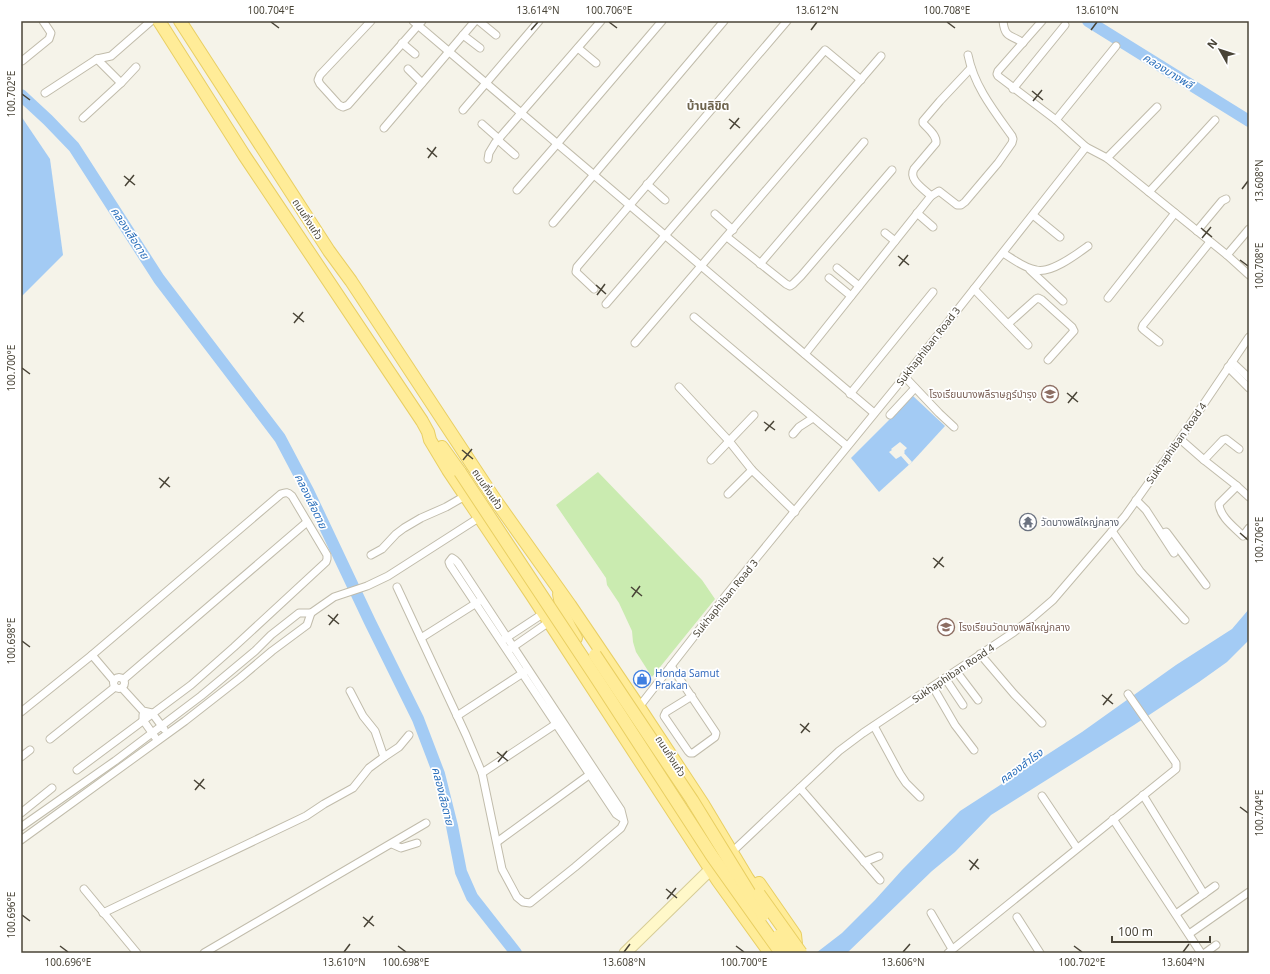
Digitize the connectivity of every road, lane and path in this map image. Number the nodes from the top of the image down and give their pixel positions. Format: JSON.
{"nodes":[{"id":1,"x":43,"y":21,"type":"edge"},
{"id":2,"x":151,"y":21,"type":"edge"},
{"id":3,"x":180,"y":21,"type":"edge"},
{"id":4,"x":371,"y":21,"type":"edge"},
{"id":5,"x":475,"y":21,"type":"edge"},
{"id":6,"x":479,"y":21,"type":"edge"},
{"id":7,"x":538,"y":21,"type":"edge"},
{"id":8,"x":601,"y":21,"type":"edge"},
{"id":9,"x":662,"y":21,"type":"edge"},
{"id":10,"x":724,"y":21,"type":"edge"},
{"id":11,"x":787,"y":21,"type":"edge"},
{"id":12,"x":1003,"y":21,"type":"edge"},
{"id":13,"x":1042,"y":21,"type":"edge"},
{"id":14,"x":418,"y":22,"type":"edge"},
{"id":15,"x":1065,"y":25,"type":"dead end"},
{"id":16,"x":162,"y":26,"type":"edge"},
{"id":17,"x":464,"y":35,"type":"junction"},
{"id":18,"x":496,"y":35,"type":"dead end"},
{"id":19,"x":402,"y":43,"type":"junction"},
{"id":20,"x":1023,"y":43,"type":"junction"},
{"id":21,"x":1116,"y":46,"type":"dead end"},
{"id":22,"x":480,"y":48,"type":"dead end"},
{"id":23,"x":578,"y":48,"type":"junction"},
{"id":24,"x":449,"y":52,"type":"junction"},
{"id":25,"x":415,"y":54,"type":"dead end"},
{"id":26,"x":881,"y":56,"type":"dead end"},
{"id":27,"x":968,"y":56,"type":"dead end"},
{"id":28,"x":97,"y":59,"type":"junction"},
{"id":29,"x":22,"y":61,"type":"dead end"},
{"id":30,"x":596,"y":63,"type":"dead end"},
{"id":31,"x":136,"y":67,"type":"dead end"},
{"id":32,"x":971,"y":68,"type":"junction"},
{"id":33,"x":408,"y":69,"type":"dead end"},
{"id":34,"x":862,"y":80,"type":"junction"},
{"id":35,"x":121,"y":83,"type":"junction"},
{"id":36,"x":422,"y":83,"type":"junction"},
{"id":37,"x":486,"y":83,"type":"junction"},
{"id":38,"x":1013,"y":88,"type":"junction"},
{"id":39,"x":45,"y":93,"type":"dead end"},
{"id":40,"x":1157,"y":107,"type":"dead end"},
{"id":41,"x":463,"y":110,"type":"dead end"},
{"id":42,"x":522,"y":114,"type":"junction"},
{"id":43,"x":83,"y":118,"type":"dead end"},
{"id":44,"x":1056,"y":120,"type":"junction"},
{"id":45,"x":1215,"y":120,"type":"dead end"},
{"id":46,"x":482,"y":124,"type":"dead end"},
{"id":47,"x":384,"y":128,"type":"dead end"},
{"id":48,"x":499,"y":140,"type":"junction"},
{"id":49,"x":864,"y":142,"type":"dead end"},
{"id":50,"x":557,"y":144,"type":"junction"},
{"id":51,"x":1086,"y":147,"type":"junction"},
{"id":52,"x":515,"y":155,"type":"dead end"},
{"id":53,"x":1107,"y":158,"type":"junction"},
{"id":54,"x":488,"y":159,"type":"dead end"},
{"id":55,"x":892,"y":170,"type":"dead end"},
{"id":56,"x":594,"y":175,"type":"junction"},
{"id":57,"x":647,"y":184,"type":"junction"},
{"id":58,"x":517,"y":190,"type":"dead end"},
{"id":59,"x":1149,"y":192,"type":"junction"},
{"id":60,"x":931,"y":196,"type":"junction"},
{"id":61,"x":1226,"y":199,"type":"dead end"},
{"id":62,"x":665,"y":200,"type":"dead end"},
{"id":63,"x":629,"y":205,"type":"junction"},
{"id":64,"x":917,"y":213,"type":"junction"},
{"id":65,"x":1175,"y":213,"type":"junction"},
{"id":66,"x":715,"y":214,"type":"dead end"},
{"id":67,"x":1033,"y":215,"type":"junction"},
{"id":68,"x":553,"y":223,"type":"dead end"},
{"id":69,"x":933,"y":227,"type":"dead end"},
{"id":70,"x":1249,"y":229,"type":"edge"},
{"id":71,"x":733,"y":230,"type":"junction"},
{"id":72,"x":1197,"y":231,"type":"junction"},
{"id":73,"x":885,"y":233,"type":"dead end"},
{"id":74,"x":664,"y":235,"type":"junction"},
{"id":75,"x":727,"y":237,"type":"junction"},
{"id":76,"x":1060,"y":237,"type":"dead end"},
{"id":77,"x":895,"y":241,"type":"junction"},
{"id":78,"x":1210,"y":242,"type":"junction"},
{"id":79,"x":1088,"y":246,"type":"dead end"},
{"id":80,"x":1003,"y":253,"type":"junction"},
{"id":81,"x":1227,"y":255,"type":"junction"},
{"id":82,"x":760,"y":264,"type":"junction"},
{"id":83,"x":701,"y":266,"type":"junction"},
{"id":84,"x":1027,"y":267,"type":"junction"},
{"id":85,"x":837,"y":268,"type":"dead end"},
{"id":86,"x":1249,"y":275,"type":"edge"},
{"id":87,"x":829,"y":278,"type":"dead end"},
{"id":88,"x":860,"y":286,"type":"junction"},
{"id":89,"x":594,"y":289,"type":"dead end"},
{"id":90,"x":974,"y":290,"type":"junction"},
{"id":91,"x":933,"y":292,"type":"dead end"},
{"id":92,"x":851,"y":296,"type":"junction"},
{"id":93,"x":1108,"y":298,"type":"dead end"},
{"id":94,"x":1063,"y":301,"type":"dead end"},
{"id":95,"x":606,"y":304,"type":"dead end"},
{"id":96,"x":694,"y":318,"type":"dead end"},
{"id":97,"x":1008,"y":324,"type":"junction"},
{"id":98,"x":1249,"y":338,"type":"edge"},
{"id":99,"x":1159,"y":342,"type":"dead end"},
{"id":100,"x":635,"y":343,"type":"dead end"},
{"id":101,"x":1028,"y":345,"type":"dead end"},
{"id":102,"x":805,"y":354,"type":"junction"},
{"id":103,"x":1048,"y":360,"type":"dead end"},
{"id":104,"x":1230,"y":365,"type":"junction"},
{"id":105,"x":904,"y":376,"type":"junction"},
{"id":106,"x":1249,"y":378,"type":"edge"},
{"id":107,"x":679,"y":387,"type":"dead end"},
{"id":108,"x":915,"y":388,"type":"junction"},
{"id":109,"x":1249,"y":388,"type":"edge"},
{"id":110,"x":850,"y":394,"type":"junction"},
{"id":111,"x":874,"y":413,"type":"junction"},
{"id":112,"x":754,"y":415,"type":"dead end"},
{"id":113,"x":890,"y":415,"type":"dead end"},
{"id":114,"x":813,"y":418,"type":"junction"},
{"id":115,"x":425,"y":427,"type":"junction"},
{"id":116,"x":954,"y":427,"type":"dead end"},
{"id":117,"x":793,"y":434,"type":"dead end"},
{"id":118,"x":1180,"y":439,"type":"junction"},
{"id":119,"x":729,"y":441,"type":"junction"},
{"id":120,"x":847,"y":446,"type":"junction"},
{"id":121,"x":1239,"y":449,"type":"dead end"},
{"id":122,"x":711,"y":460,"type":"dead end"},
{"id":123,"x":1204,"y":460,"type":"junction"},
{"id":124,"x":752,"y":470,"type":"junction"},
{"id":125,"x":1237,"y":486,"type":"junction"},
{"id":126,"x":728,"y":494,"type":"dead end"},
{"id":127,"x":465,"y":496,"type":"junction"},
{"id":128,"x":1249,"y":497,"type":"edge"},
{"id":129,"x":1136,"y":500,"type":"junction"},
{"id":130,"x":795,"y":512,"type":"junction"},
{"id":131,"x":480,"y":518,"type":"junction"},
{"id":132,"x":307,"y":522,"type":"junction"},
{"id":133,"x":1249,"y":528,"type":"edge"},
{"id":134,"x":1112,"y":531,"type":"junction"},
{"id":135,"x":1162,"y":534,"type":"junction"},
{"id":136,"x":1174,"y":553,"type":"dead end"},
{"id":137,"x":371,"y":555,"type":"dead end"},
{"id":138,"x":1206,"y":584,"type":"dead end"},
{"id":139,"x":397,"y":587,"type":"dead end"},
{"id":140,"x":559,"y":590,"type":"junction"},
{"id":141,"x":479,"y":602,"type":"junction"},
{"id":142,"x":562,"y":605,"type":"junction"},
{"id":143,"x":311,"y":613,"type":"junction"},
{"id":144,"x":546,"y":618,"type":"junction"},
{"id":145,"x":1186,"y":620,"type":"dead end"},
{"id":146,"x":519,"y":630,"type":"junction"},
{"id":147,"x":421,"y":638,"type":"junction"},
{"id":148,"x":524,"y":639,"type":"junction"},
{"id":149,"x":504,"y":640,"type":"junction"},
{"id":150,"x":265,"y":641,"type":"junction"},
{"id":151,"x":510,"y":649,"type":"junction"},
{"id":152,"x":272,"y":651,"type":"junction"},
{"id":153,"x":980,"y":654,"type":"junction"},
{"id":154,"x":92,"y":655,"type":"junction"},
{"id":155,"x":671,"y":666,"type":"junction"},
{"id":156,"x":956,"y":671,"type":"junction"},
{"id":157,"x":525,"y":672,"type":"junction"},
{"id":158,"x":945,"y":678,"type":"junction"},
{"id":159,"x":117,"y":685,"type":"junction"},
{"id":160,"x":933,"y":687,"type":"junction"},
{"id":161,"x":350,"y":691,"type":"dead end"},
{"id":162,"x":1128,"y":694,"type":"dead end"},
{"id":163,"x":692,"y":696,"type":"junction"},
{"id":164,"x":978,"y":700,"type":"dead end"},
{"id":165,"x":963,"y":705,"type":"dead end"},
{"id":166,"x":639,"y":706,"type":"junction"},
{"id":167,"x":143,"y":711,"type":"junction"},
{"id":168,"x":21,"y":712,"type":"edge"},
{"id":169,"x":152,"y":713,"type":"junction"},
{"id":170,"x":457,"y":716,"type":"junction"},
{"id":171,"x":143,"y":720,"type":"junction"},
{"id":172,"x":558,"y":722,"type":"junction"},
{"id":173,"x":1042,"y":723,"type":"dead end"},
{"id":174,"x":162,"y":726,"type":"junction"},
{"id":175,"x":874,"y":726,"type":"junction"},
{"id":176,"x":152,"y":733,"type":"junction"},
{"id":177,"x":167,"y":734,"type":"junction"},
{"id":178,"x":408,"y":735,"type":"dead end"},
{"id":179,"x":50,"y":739,"type":"dead end"},
{"id":180,"x":158,"y":740,"type":"junction"},
{"id":181,"x":30,"y":750,"type":"dead end"},
{"id":182,"x":974,"y":750,"type":"dead end"},
{"id":183,"x":21,"y":757,"type":"edge"},
{"id":184,"x":384,"y":757,"type":"junction"},
{"id":185,"x":77,"y":770,"type":"dead end"},
{"id":186,"x":482,"y":773,"type":"junction"},
{"id":187,"x":592,"y":773,"type":"junction"},
{"id":188,"x":52,"y":788,"type":"dead end"},
{"id":189,"x":800,"y":788,"type":"junction"},
{"id":190,"x":1143,"y":795,"type":"junction"},
{"id":191,"x":1042,"y":796,"type":"dead end"},
{"id":192,"x":920,"y":797,"type":"dead end"},
{"id":193,"x":21,"y":813,"type":"edge"},
{"id":194,"x":1112,"y":819,"type":"junction"},
{"id":195,"x":426,"y":823,"type":"dead end"},
{"id":196,"x":21,"y":827,"type":"edge"},
{"id":197,"x":21,"y":840,"type":"edge"},
{"id":198,"x":497,"y":842,"type":"junction"},
{"id":199,"x":417,"y":843,"type":"dead end"},
{"id":200,"x":392,"y":844,"type":"junction"},
{"id":201,"x":1077,"y":848,"type":"junction"},
{"id":202,"x":878,"y":856,"type":"dead end"},
{"id":203,"x":735,"y":857,"type":"junction"},
{"id":204,"x":720,"y":860,"type":"junction"},
{"id":205,"x":864,"y":862,"type":"junction"},
{"id":206,"x":711,"y":870,"type":"junction"},
{"id":207,"x":880,"y":880,"type":"dead end"},
{"id":208,"x":718,"y":881,"type":"junction"},
{"id":209,"x":1215,"y":886,"type":"dead end"},
{"id":210,"x":84,"y":889,"type":"dead end"},
{"id":211,"x":755,"y":890,"type":"junction"},
{"id":212,"x":1249,"y":892,"type":"edge"},
{"id":213,"x":1204,"y":894,"type":"junction"},
{"id":214,"x":103,"y":913,"type":"junction"},
{"id":215,"x":931,"y":913,"type":"dead end"},
{"id":216,"x":1176,"y":914,"type":"junction"},
{"id":217,"x":1017,"y":917,"type":"dead end"},
{"id":218,"x":1189,"y":934,"type":"junction"},
{"id":219,"x":1216,"y":945,"type":"dead end"},
{"id":220,"x":950,"y":951,"type":"edge"},
{"id":221,"x":137,"y":953,"type":"edge"},
{"id":222,"x":204,"y":953,"type":"edge"},
{"id":223,"x":625,"y":953,"type":"edge"},
{"id":224,"x":766,"y":953,"type":"edge"},
{"id":225,"x":770,"y":953,"type":"edge"},
{"id":226,"x":782,"y":953,"type":"edge"},
{"id":227,"x":791,"y":953,"type":"edge"},
{"id":228,"x":801,"y":953,"type":"edge"},
{"id":229,"x":1040,"y":953,"type":"edge"},
{"id":230,"x":1201,"y":953,"type":"edge"},
{"id":231,"x":1205,"y":953,"type":"edge"}],
"edges":[{"from":1,"to":29,"type":"street"},
{"from":2,"to":28,"type":"street"},
{"from":3,"to":16,"type":"main road"},
{"from":3,"to":140,"type":"main road","name":"ถนนกิ่งแก้ว"},
{"from":4,"to":19,"type":"street"},
{"from":5,"to":17,"type":"street"},
{"from":6,"to":18,"type":"street"},
{"from":7,"to":37,"type":"street"},
{"from":8,"to":23,"type":"street"},
{"from":9,"to":50,"type":"street"},
{"from":10,"to":56,"type":"street"},
{"from":11,"to":57,"type":"street"},
{"from":12,"to":20,"type":"street"},
{"from":13,"to":20,"type":"street"},
{"from":14,"to":19,"type":"street"},
{"from":14,"to":24,"type":"street"},
{"from":15,"to":38,"type":"street"},
{"from":16,"to":115,"type":"main road","name":"ถนนกิ่งแก้ว"},
{"from":17,"to":22,"type":"street"},
{"from":17,"to":24,"type":"street"},
{"from":19,"to":25,"type":"street"},
{"from":20,"to":38,"type":"street"},
{"from":21,"to":44,"type":"street"},
{"from":23,"to":30,"type":"street"},
{"from":23,"to":42,"type":"street"},
{"from":24,"to":36,"type":"street"},
{"from":24,"to":37,"type":"street"},
{"from":26,"to":34,"type":"street"},
{"from":27,"to":32,"type":"street"},
{"from":28,"to":35,"type":"street"},
{"from":28,"to":39,"type":"street"},
{"from":31,"to":35,"type":"street"},
{"from":32,"to":60,"type":"street"},
{"from":32,"to":60,"type":"street"},
{"from":33,"to":36,"type":"street"},
{"from":34,"to":71,"type":"street"},
{"from":34,"to":74,"type":"street"},
{"from":35,"to":43,"type":"street"},
{"from":36,"to":47,"type":"street"},
{"from":37,"to":41,"type":"street"},
{"from":37,"to":42,"type":"street"},
{"from":38,"to":44,"type":"street"},
{"from":40,"to":53,"type":"street"},
{"from":42,"to":48,"type":"street"},
{"from":42,"to":50,"type":"street"},
{"from":44,"to":51,"type":"street"},
{"from":45,"to":59,"type":"street"},
{"from":46,"to":48,"type":"street"},
{"from":48,"to":52,"type":"street"},
{"from":48,"to":54,"type":"street"},
{"from":49,"to":82,"type":"street"},
{"from":50,"to":56,"type":"street"},
{"from":50,"to":58,"type":"street"},
{"from":51,"to":53,"type":"street"},
{"from":51,"to":67,"type":"street","name":"Sukhaphiban Road 3"},
{"from":53,"to":59,"type":"street"},
{"from":55,"to":82,"type":"street"},
{"from":56,"to":63,"type":"street"},
{"from":56,"to":68,"type":"street"},
{"from":57,"to":62,"type":"street"},
{"from":57,"to":63,"type":"street"},
{"from":59,"to":65,"type":"street"},
{"from":60,"to":64,"type":"street"},
{"from":61,"to":72,"type":"street"},
{"from":63,"to":74,"type":"street"},
{"from":63,"to":89,"type":"street"},
{"from":64,"to":69,"type":"street"},
{"from":64,"to":77,"type":"street"},
{"from":65,"to":72,"type":"street"},
{"from":65,"to":93,"type":"street"},
{"from":66,"to":71,"type":"street"},
{"from":67,"to":76,"type":"street"},
{"from":67,"to":80,"type":"street","name":"Sukhaphiban Road 3"},
{"from":70,"to":81,"type":"street"},
{"from":71,"to":75,"type":"street"},
{"from":72,"to":78,"type":"street"},
{"from":73,"to":77,"type":"street"},
{"from":74,"to":83,"type":"street"},
{"from":74,"to":95,"type":"street"},
{"from":75,"to":82,"type":"street"},
{"from":75,"to":83,"type":"street"},
{"from":77,"to":88,"type":"street"},
{"from":78,"to":81,"type":"street"},
{"from":78,"to":99,"type":"street"},
{"from":79,"to":84,"type":"street"},
{"from":80,"to":84,"type":"street"},
{"from":80,"to":90,"type":"street","name":"Sukhaphiban Road 3"},
{"from":81,"to":86,"type":"street"},
{"from":83,"to":100,"type":"street"},
{"from":83,"to":102,"type":"street"},
{"from":84,"to":94,"type":"street"},
{"from":85,"to":88,"type":"street"},
{"from":87,"to":92,"type":"street"},
{"from":88,"to":92,"type":"street"},
{"from":90,"to":97,"type":"street"},
{"from":90,"to":105,"type":"street","name":"Sukhaphiban Road 3"},
{"from":91,"to":110,"type":"street"},
{"from":92,"to":102,"type":"street"},
{"from":96,"to":114,"type":"street"},
{"from":97,"to":101,"type":"street"},
{"from":97,"to":103,"type":"street"},
{"from":98,"to":104,"type":"street","name":"Sukhaphiban Road 4"},
{"from":102,"to":110,"type":"street"},
{"from":104,"to":106,"type":"street"},
{"from":104,"to":109,"type":"street"},
{"from":104,"to":118,"type":"street","name":"Sukhaphiban Road 4"},
{"from":105,"to":108,"type":"street"},
{"from":105,"to":111,"type":"street","name":"Sukhaphiban Road 3"},
{"from":107,"to":119,"type":"street"},
{"from":108,"to":113,"type":"street"},
{"from":108,"to":116,"type":"street"},
{"from":110,"to":111,"type":"street"},
{"from":111,"to":120,"type":"street","name":"Sukhaphiban Road 3"},
{"from":112,"to":119,"type":"street"},
{"from":114,"to":117,"type":"street"},
{"from":114,"to":120,"type":"street"},
{"from":115,"to":127,"type":"main road","name":"ถนนกิ่งแก้ว"},
{"from":115,"to":226,"type":"main road","bridge":true},
{"from":118,"to":123,"type":"street"},
{"from":118,"to":129,"type":"street","name":"Sukhaphiban Road 4"},
{"from":119,"to":122,"type":"street"},
{"from":119,"to":124,"type":"street"},
{"from":120,"to":130,"type":"street","name":"Sukhaphiban Road 3"},
{"from":121,"to":123,"type":"street"},
{"from":123,"to":125,"type":"street"},
{"from":124,"to":126,"type":"street"},
{"from":124,"to":130,"type":"street"},
{"from":125,"to":128,"type":"street"},
{"from":125,"to":133,"type":"street"},
{"from":127,"to":131,"type":"main road","name":"ถนนกิ่งแก้ว"},
{"from":127,"to":137,"type":"street"},
{"from":129,"to":134,"type":"street","name":"Sukhaphiban Road 4"},
{"from":129,"to":135,"type":"street"},
{"from":130,"to":155,"type":"street","name":"Sukhaphiban Road 3"},
{"from":131,"to":143,"type":"street"},
{"from":131,"to":144,"type":"main road","name":"ถนนกิ่งแก้ว"},
{"from":132,"to":154,"type":"street"},
{"from":132,"to":159,"type":"street"},
{"from":132,"to":169,"type":"street"},
{"from":134,"to":145,"type":"street"},
{"from":134,"to":153,"type":"street","name":"Sukhaphiban Road 4"},
{"from":135,"to":136,"type":"street"},
{"from":135,"to":138,"type":"street"},
{"from":139,"to":147,"type":"street"},
{"from":140,"to":142,"type":"main road"},
{"from":140,"to":166,"type":"main road","name":"ถนนกิ่งแก้ว"},
{"from":141,"to":141,"type":"street"},
{"from":141,"to":147,"type":"street"},
{"from":141,"to":149,"type":"street"},
{"from":142,"to":204,"type":"main road"},
{"from":142,"to":227,"type":"main road","bridge":true},
{"from":143,"to":150,"type":"street"},
{"from":143,"to":152,"type":"street"},
{"from":144,"to":146,"type":"street"},
{"from":144,"to":148,"type":"street"},
{"from":144,"to":206,"type":"main road","name":"ถนนกิ่งแก้ว"},
{"from":146,"to":148,"type":"street"},
{"from":146,"to":149,"type":"street"},
{"from":147,"to":170,"type":"street"},
{"from":148,"to":151,"type":"street"},
{"from":149,"to":151,"type":"street"},
{"from":150,"to":152,"type":"street"},
{"from":150,"to":174,"type":"street"},
{"from":151,"to":157,"type":"street"},
{"from":152,"to":177,"type":"street"},
{"from":153,"to":156,"type":"street","name":"Sukhaphiban Road 4"},
{"from":153,"to":173,"type":"street"},
{"from":154,"to":159,"type":"street"},
{"from":154,"to":168,"type":"street"},
{"from":155,"to":163,"type":"street"},
{"from":155,"to":166,"type":"street","name":"Sukhaphiban Road 3"},
{"from":156,"to":158,"type":"street","name":"Sukhaphiban Road 4"},
{"from":156,"to":164,"type":"street"},
{"from":157,"to":170,"type":"street"},
{"from":157,"to":172,"type":"street"},
{"from":158,"to":160,"type":"street","name":"Sukhaphiban Road 4"},
{"from":158,"to":165,"type":"street"},
{"from":159,"to":167,"type":"street"},
{"from":159,"to":179,"type":"street"},
{"from":160,"to":175,"type":"street","name":"Sukhaphiban Road 4"},
{"from":160,"to":182,"type":"street"},
{"from":161,"to":184,"type":"street"},
{"from":162,"to":190,"type":"street"},
{"from":163,"to":163,"type":"street"},
{"from":166,"to":203,"type":"main road","name":"ถนนกิ่งแก้ว"},
{"from":167,"to":169,"type":"street"},
{"from":167,"to":171,"type":"street"},
{"from":169,"to":171,"type":"street"},
{"from":169,"to":174,"type":"street"},
{"from":170,"to":186,"type":"street"},
{"from":171,"to":176,"type":"street"},
{"from":171,"to":185,"type":"street"},
{"from":172,"to":186,"type":"street"},
{"from":172,"to":187,"type":"street"},
{"from":174,"to":176,"type":"street"},
{"from":174,"to":177,"type":"street"},
{"from":175,"to":189,"type":"street","name":"Sukhaphiban Road 4"},
{"from":175,"to":192,"type":"street"},
{"from":176,"to":180,"type":"street"},
{"from":176,"to":196,"type":"street"},
{"from":177,"to":180,"type":"street"},
{"from":178,"to":184,"type":"street"},
{"from":180,"to":197,"type":"street"},
{"from":181,"to":183,"type":"street"},
{"from":184,"to":214,"type":"street"},
{"from":186,"to":198,"type":"street"},
{"from":187,"to":198,"type":"street"},
{"from":187,"to":198,"type":"street"},
{"from":188,"to":193,"type":"street"},
{"from":189,"to":203,"type":"street","name":"Sukhaphiban Road 4"},
{"from":189,"to":205,"type":"street"},
{"from":190,"to":194,"type":"street"},
{"from":190,"to":213,"type":"street"},
{"from":191,"to":201,"type":"street"},
{"from":194,"to":201,"type":"street"},
{"from":194,"to":216,"type":"street"},
{"from":195,"to":200,"type":"street"},
{"from":199,"to":200,"type":"street"},
{"from":200,"to":222,"type":"street"},
{"from":201,"to":220,"type":"street"},
{"from":202,"to":205,"type":"street"},
{"from":203,"to":211,"type":"main road","name":"ถนนกิ่งแก้ว"},
{"from":203,"to":226,"type":"main road"},
{"from":204,"to":206,"type":"main road"},
{"from":204,"to":211,"type":"main road"},
{"from":205,"to":207,"type":"street"},
{"from":206,"to":208,"type":"main road","name":"ถนนกิ่งแก้ว"},
{"from":206,"to":223,"type":"main road"},
{"from":208,"to":224,"type":"main road"},
{"from":208,"to":225,"type":"main road","name":"ถนนกิ่งแก้ว"},
{"from":209,"to":213,"type":"street"},
{"from":210,"to":214,"type":"street"},
{"from":211,"to":228,"type":"main road","name":"ถนนกิ่งแก้ว","bridge":true},
{"from":212,"to":218,"type":"street"},
{"from":213,"to":216,"type":"street"},
{"from":214,"to":221,"type":"street"},
{"from":215,"to":220,"type":"street"},
{"from":216,"to":218,"type":"street"},
{"from":217,"to":229,"type":"street"},
{"from":218,"to":230,"type":"street"},
{"from":219,"to":231,"type":"street"}]}
